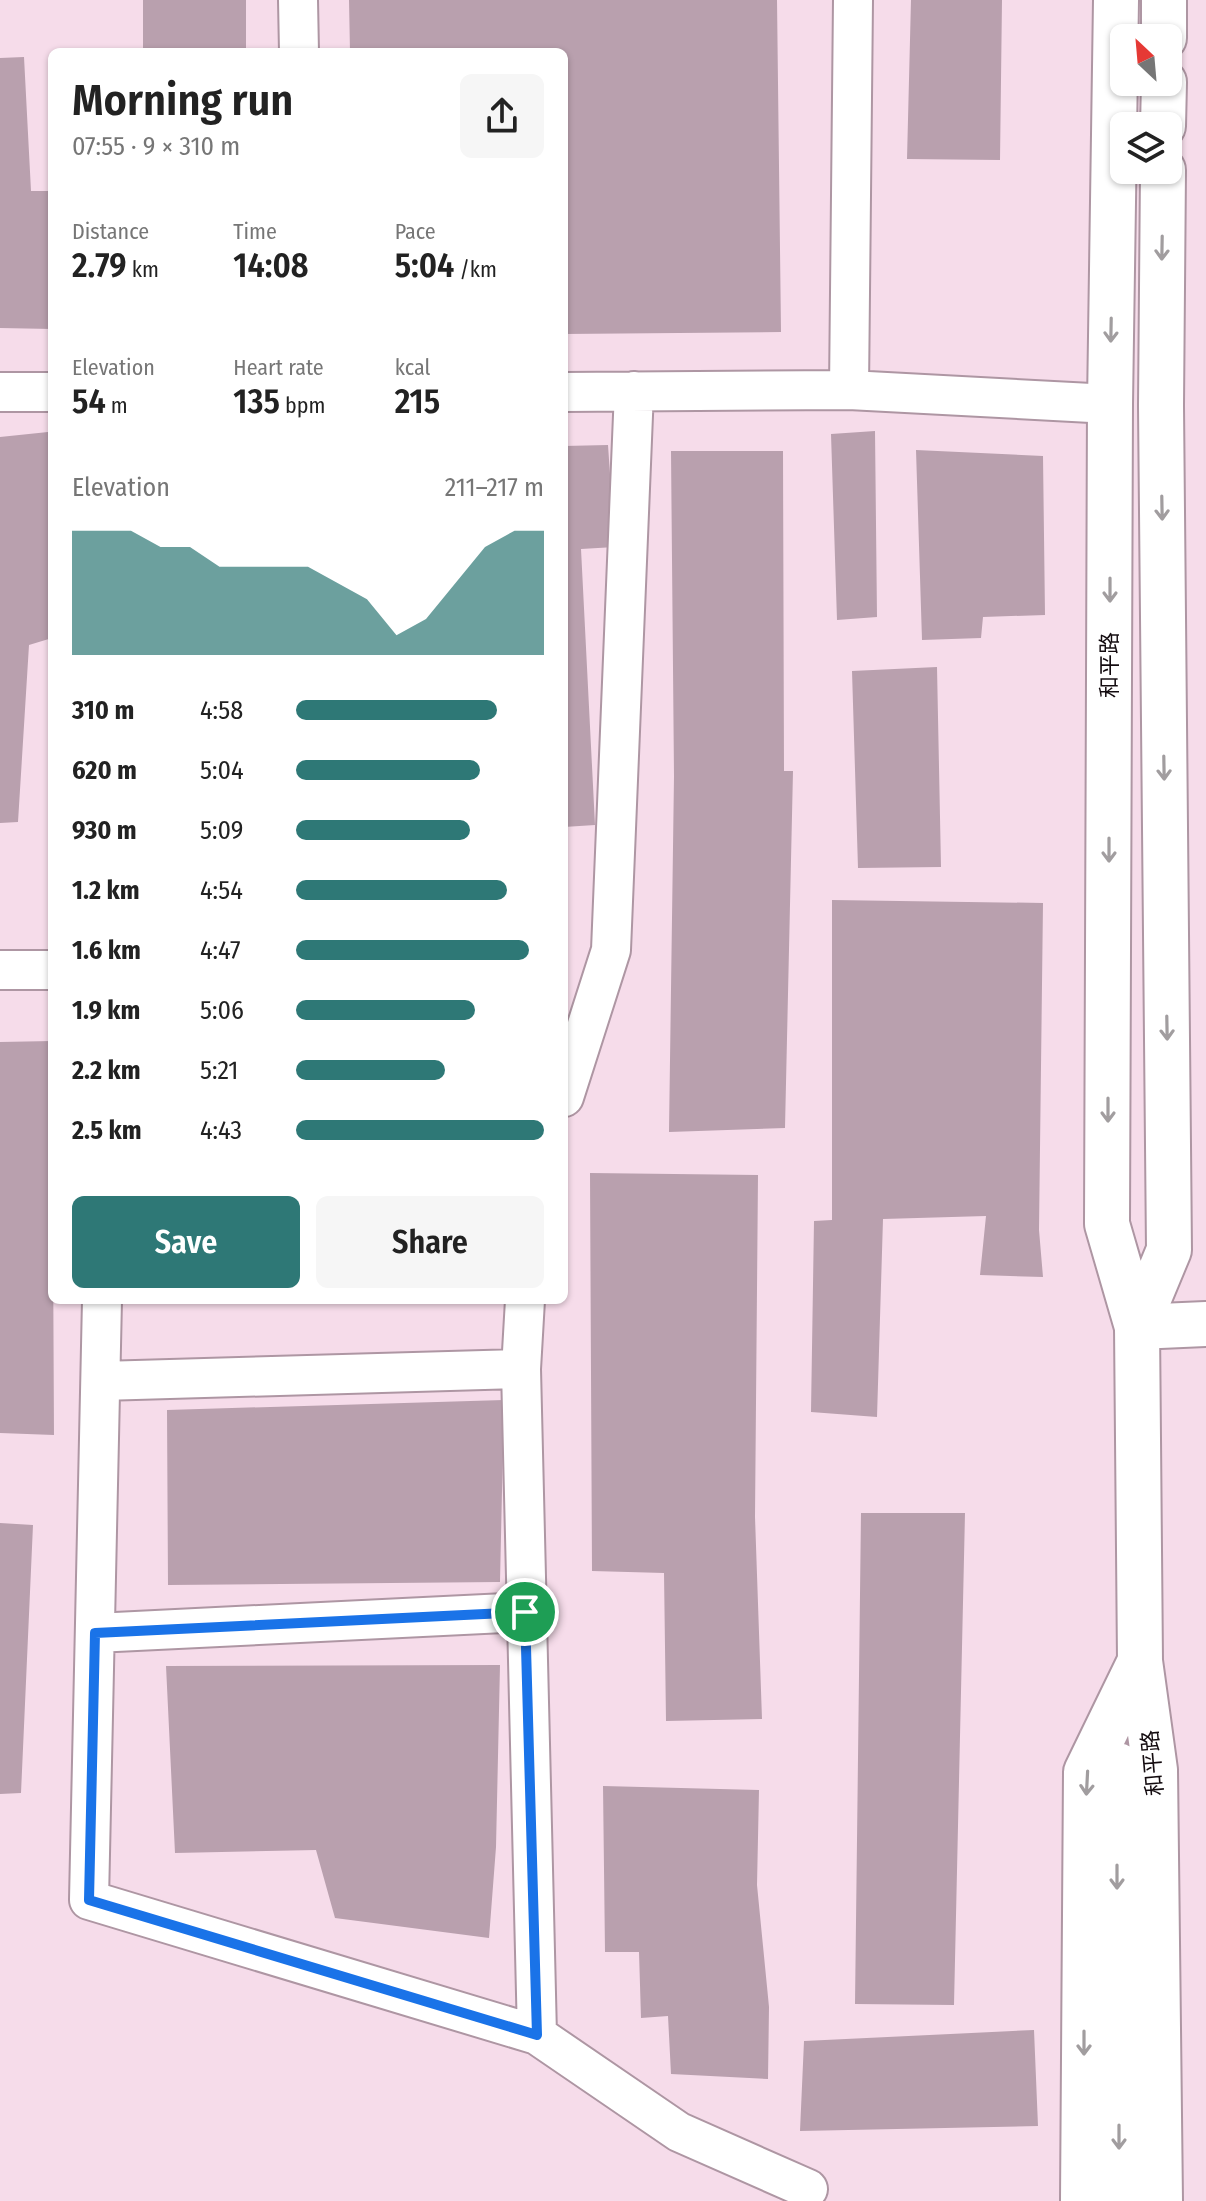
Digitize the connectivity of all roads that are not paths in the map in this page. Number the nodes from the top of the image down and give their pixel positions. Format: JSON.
{"nodes":[{"id":1,"x":298,"y":0,"type":"edge"},
{"id":2,"x":853,"y":0,"type":"edge"},
{"id":3,"x":1116,"y":0,"type":"edge"},
{"id":4,"x":1164,"y":0,"type":"edge"},
{"id":5,"x":1164,"y":24,"type":"edge"},
{"id":6,"x":299,"y":48,"type":"edge"},
{"id":7,"x":1163,"y":184,"type":"edge"},
{"id":8,"x":849,"y":390,"type":"junction"},
{"id":9,"x":634,"y":391,"type":"junction"},
{"id":10,"x":0,"y":392,"type":"edge"},
{"id":11,"x":48,"y":392,"type":"edge"},
{"id":12,"x":568,"y":392,"type":"edge"},
{"id":13,"x":1110,"y":404,"type":"junction"},
{"id":14,"x":0,"y":970,"type":"edge"},
{"id":15,"x":48,"y":970,"type":"edge"},
{"id":16,"x":568,"y":1084,"type":"edge"},
{"id":17,"x":102,"y":1304,"type":"edge"},
{"id":18,"x":525,"y":1304,"type":"edge"},
{"id":19,"x":1206,"y":1324,"type":"edge"},
{"id":20,"x":1137,"y":1327,"type":"junction"},
{"id":21,"x":521,"y":1369,"type":"junction"},
{"id":22,"x":101,"y":1381,"type":"junction"},
{"id":23,"x":525,"y":1612,"type":"junction"},
{"id":24,"x":95,"y":1633,"type":"junction"},
{"id":25,"x":1140,"y":1661,"type":"junction"},
{"id":26,"x":537,"y":2035,"type":"junction"},
{"id":27,"x":808,"y":2189,"type":"dead end"},
{"id":28,"x":1083,"y":2201,"type":"edge"},
{"id":29,"x":1120,"y":2201,"type":"edge"},
{"id":30,"x":1160,"y":2201,"type":"edge"}],
"edges":[{"from":1,"to":6,"type":"street"},
{"from":2,"to":8,"type":"street"},
{"from":3,"to":13,"type":"main road","name":"和平路","one_way":true},
{"from":4,"to":5,"type":"main road"},
{"from":7,"to":20,"type":"main road","name":"和平路","one_way":true},
{"from":8,"to":9,"type":"street"},
{"from":8,"to":13,"type":"street"},
{"from":9,"to":12,"type":"street"},
{"from":9,"to":16,"type":"street"},
{"from":10,"to":11,"type":"street"},
{"from":13,"to":20,"type":"main road","name":"和平路","one_way":true},
{"from":14,"to":15,"type":"street"},
{"from":17,"to":22,"type":"street"},
{"from":18,"to":21,"type":"street"},
{"from":19,"to":20,"type":"main road"},
{"from":20,"to":25,"type":"main road","name":"和平路"},
{"from":21,"to":22,"type":"street"},
{"from":21,"to":23,"type":"street"},
{"from":22,"to":24,"type":"street"},
{"from":23,"to":24,"type":"street"},
{"from":23,"to":26,"type":"street"},
{"from":24,"to":26,"type":"street"},
{"from":25,"to":28,"type":"main road","one_way":true},
{"from":25,"to":29,"type":"main road","one_way":true},
{"from":25,"to":30,"type":"main road","name":"和平路"},
{"from":26,"to":27,"type":"street"}]}
